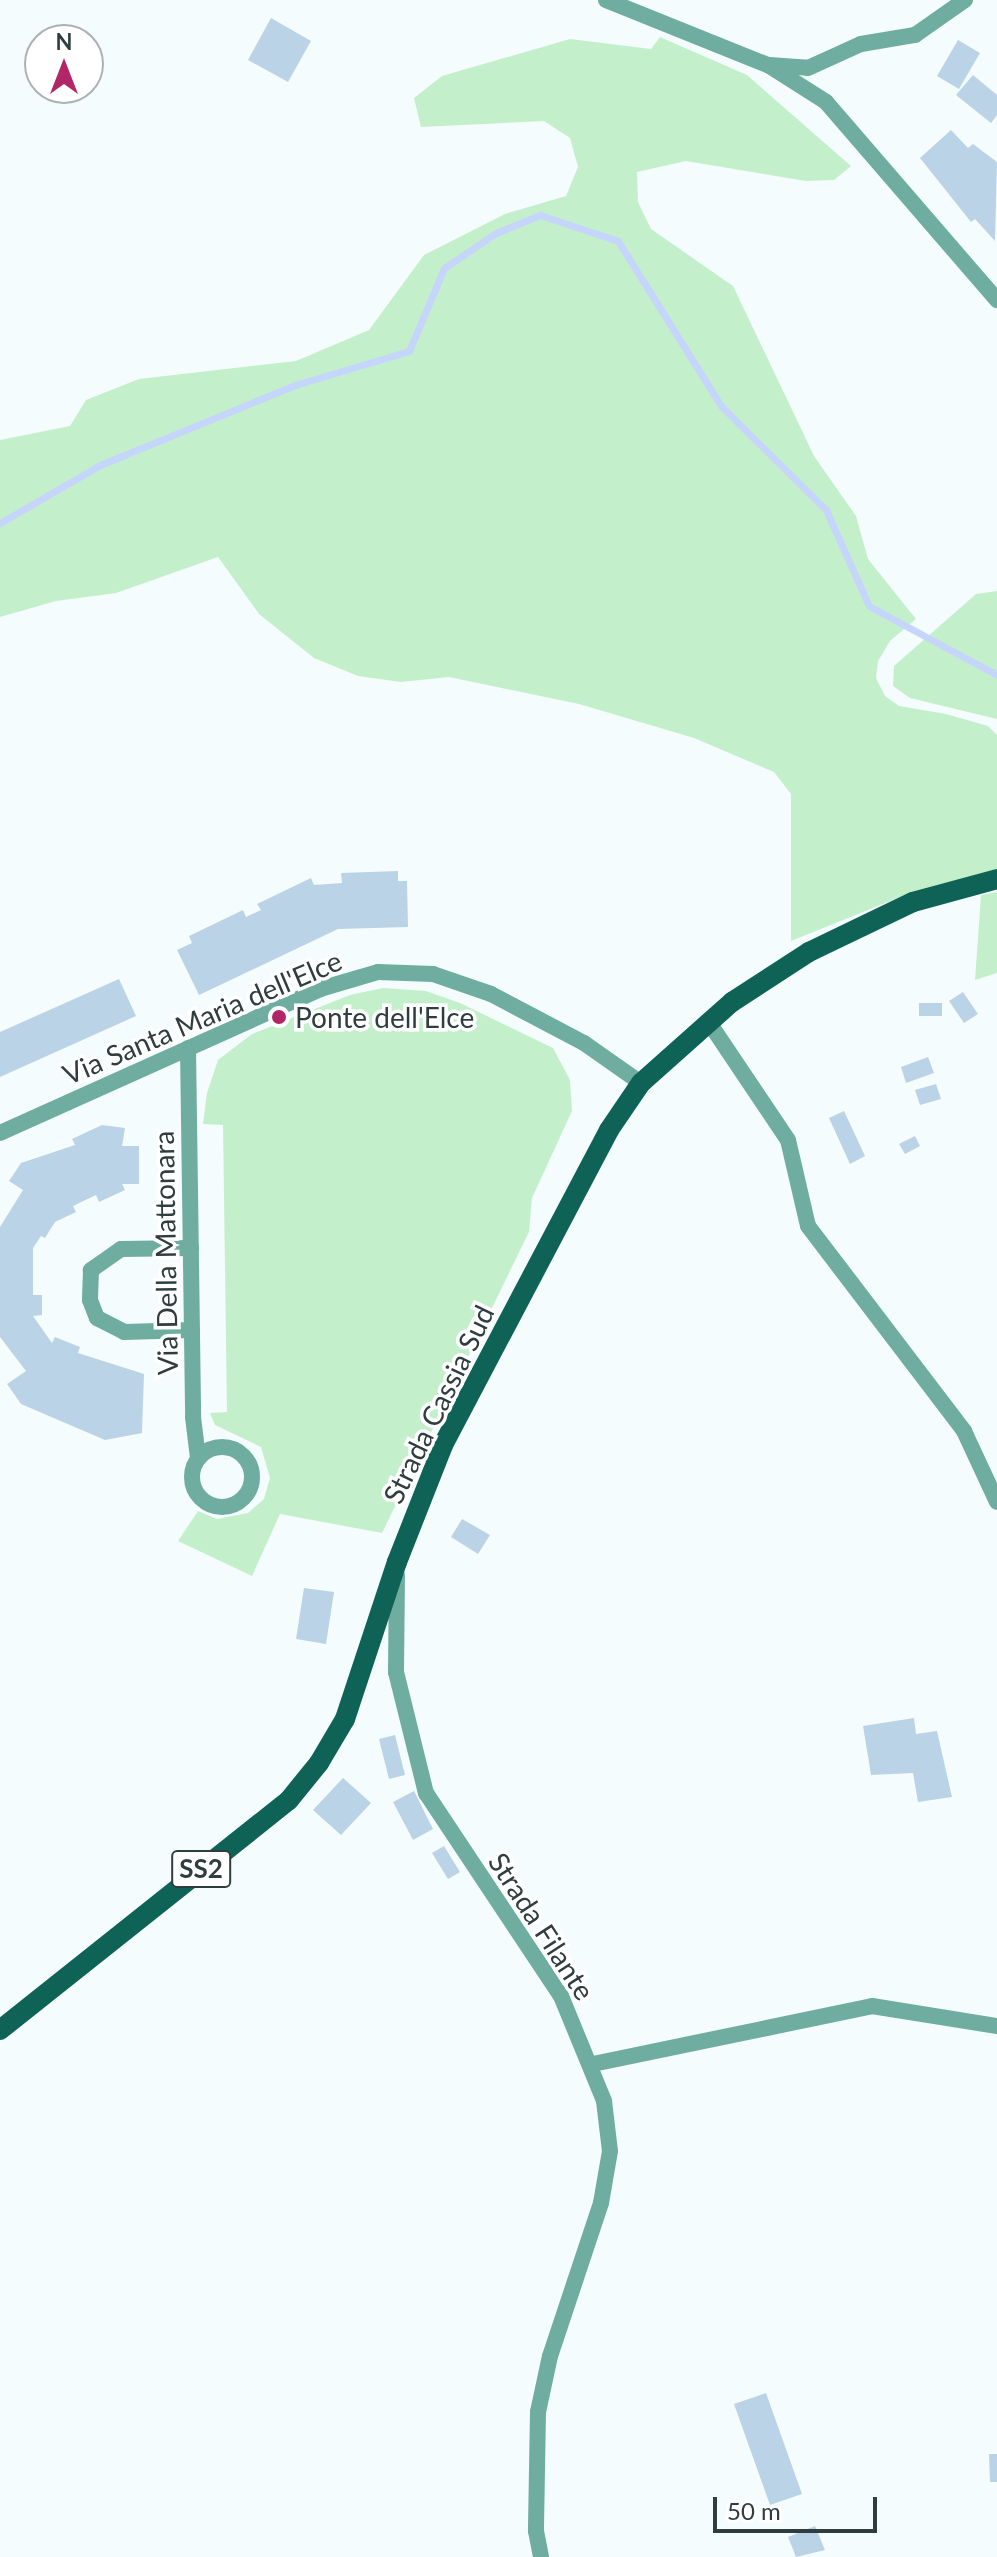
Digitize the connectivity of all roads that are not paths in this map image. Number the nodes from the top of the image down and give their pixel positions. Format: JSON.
{"nodes":[{"id":1,"x":606,"y":0,"type":"edge"},
{"id":2,"x":965,"y":0,"type":"edge"},
{"id":3,"x":768,"y":65,"type":"junction"},
{"id":4,"x":997,"y":300,"type":"edge"},
{"id":5,"x":997,"y":879,"type":"edge"},
{"id":6,"x":708,"y":1021,"type":"junction"},
{"id":7,"x":188,"y":1048,"type":"junction"},
{"id":8,"x":641,"y":1083,"type":"junction"},
{"id":9,"x":0,"y":1133,"type":"edge"},
{"id":10,"x":191,"y":1248,"type":"junction"},
{"id":11,"x":192,"y":1330,"type":"junction"},
{"id":12,"x":198,"y":1458,"type":"dead end"},
{"id":13,"x":997,"y":1502,"type":"edge"},
{"id":14,"x":397,"y":1562,"type":"junction"},
{"id":15,"x":997,"y":2026,"type":"edge"},
{"id":16,"x":0,"y":2030,"type":"edge"},
{"id":17,"x":593,"y":2064,"type":"junction"},
{"id":18,"x":541,"y":2557,"type":"edge"}],
"edges":[{"from":1,"to":3,"type":"street"},
{"from":2,"to":3,"type":"street"},
{"from":3,"to":4,"type":"street"},
{"from":5,"to":6,"type":"main road","name":"Strada Cassia Sud"},
{"from":6,"to":8,"type":"main road","name":"Strada Cassia Sud"},
{"from":6,"to":13,"type":"street"},
{"from":7,"to":8,"type":"street","name":"Via Santa Maria dell'Elce"},
{"from":7,"to":9,"type":"street","name":"Via Santa Maria dell'Elce"},
{"from":7,"to":10,"type":"street","name":"Via Della Mattonara"},
{"from":8,"to":14,"type":"main road","name":"Strada Cassia Sud"},
{"from":10,"to":11,"type":"street","name":"Via Della Mattonara"},
{"from":10,"to":11,"type":"street"},
{"from":11,"to":12,"type":"street","name":"Via Della Mattonara"},
{"from":14,"to":16,"type":"main road","name":"Strada Cassia Sud","number":"SS2"},
{"from":14,"to":17,"type":"street","name":"Strada Filante"},
{"from":15,"to":17,"type":"street"},
{"from":17,"to":18,"type":"street","name":"Strada Filante"}]}
